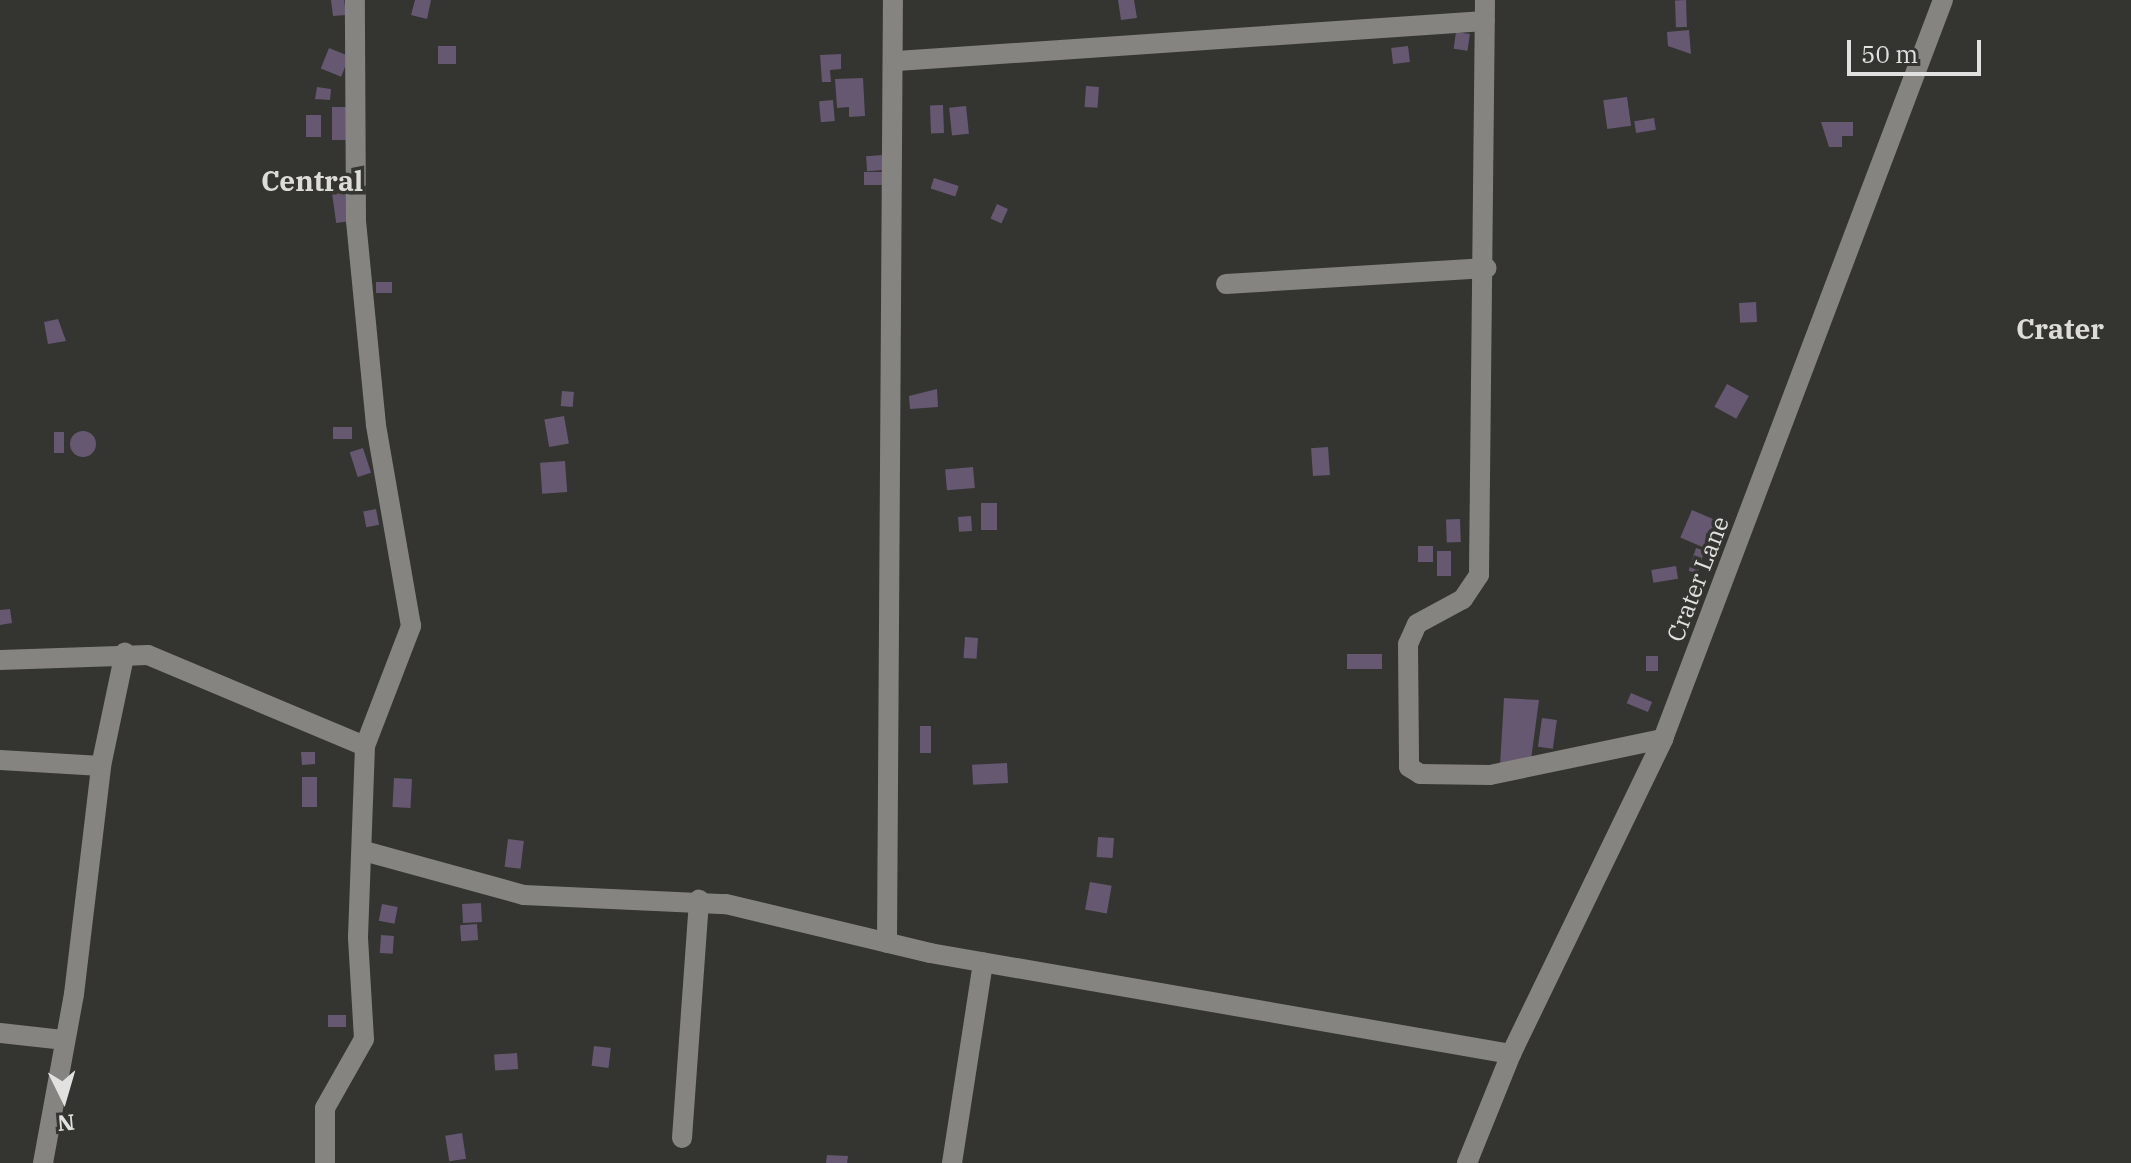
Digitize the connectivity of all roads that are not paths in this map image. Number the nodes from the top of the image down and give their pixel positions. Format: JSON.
{"nodes":[{"id":1,"x":355,"y":0,"type":"edge"},
{"id":2,"x":893,"y":0,"type":"edge"},
{"id":3,"x":1943,"y":0,"type":"edge"},
{"id":4,"x":1485,"y":10,"type":"edge"},
{"id":5,"x":897,"y":61,"type":"junction"},
{"id":6,"x":1487,"y":268,"type":"junction"},
{"id":7,"x":1226,"y":284,"type":"dead end"},
{"id":8,"x":125,"y":652,"type":"junction"},
{"id":9,"x":0,"y":660,"type":"edge"},
{"id":10,"x":1663,"y":739,"type":"junction"},
{"id":11,"x":365,"y":746,"type":"junction"},
{"id":12,"x":0,"y":760,"type":"edge"},
{"id":13,"x":101,"y":766,"type":"junction"},
{"id":14,"x":364,"y":851,"type":"junction"},
{"id":15,"x":699,"y":900,"type":"junction"},
{"id":16,"x":887,"y":943,"type":"junction"},
{"id":17,"x":983,"y":962,"type":"junction"},
{"id":18,"x":0,"y":1033,"type":"edge"},
{"id":19,"x":63,"y":1040,"type":"junction"},
{"id":20,"x":1511,"y":1054,"type":"junction"},
{"id":21,"x":682,"y":1138,"type":"dead end"},
{"id":22,"x":43,"y":1163,"type":"edge"},
{"id":23,"x":325,"y":1163,"type":"edge"},
{"id":24,"x":952,"y":1163,"type":"edge"},
{"id":25,"x":1467,"y":1163,"type":"edge"}],
"edges":[{"from":1,"to":11,"type":"street"},
{"from":2,"to":5,"type":"street"},
{"from":3,"to":10,"type":"street","name":"Crater Lane"},
{"from":4,"to":5,"type":"street"},
{"from":4,"to":6,"type":"street"},
{"from":5,"to":16,"type":"street"},
{"from":6,"to":7,"type":"street"},
{"from":6,"to":10,"type":"street"},
{"from":8,"to":9,"type":"street"},
{"from":8,"to":11,"type":"street"},
{"from":8,"to":13,"type":"street"},
{"from":10,"to":20,"type":"street","name":"Crater Lane"},
{"from":11,"to":14,"type":"street"},
{"from":12,"to":13,"type":"street"},
{"from":13,"to":19,"type":"street"},
{"from":14,"to":15,"type":"street"},
{"from":14,"to":23,"type":"street"},
{"from":15,"to":16,"type":"street"},
{"from":15,"to":21,"type":"street"},
{"from":16,"to":17,"type":"street"},
{"from":17,"to":20,"type":"street"},
{"from":17,"to":24,"type":"street"},
{"from":18,"to":19,"type":"street"},
{"from":19,"to":22,"type":"street"},
{"from":20,"to":25,"type":"street","name":"Crater Lane"}]}
